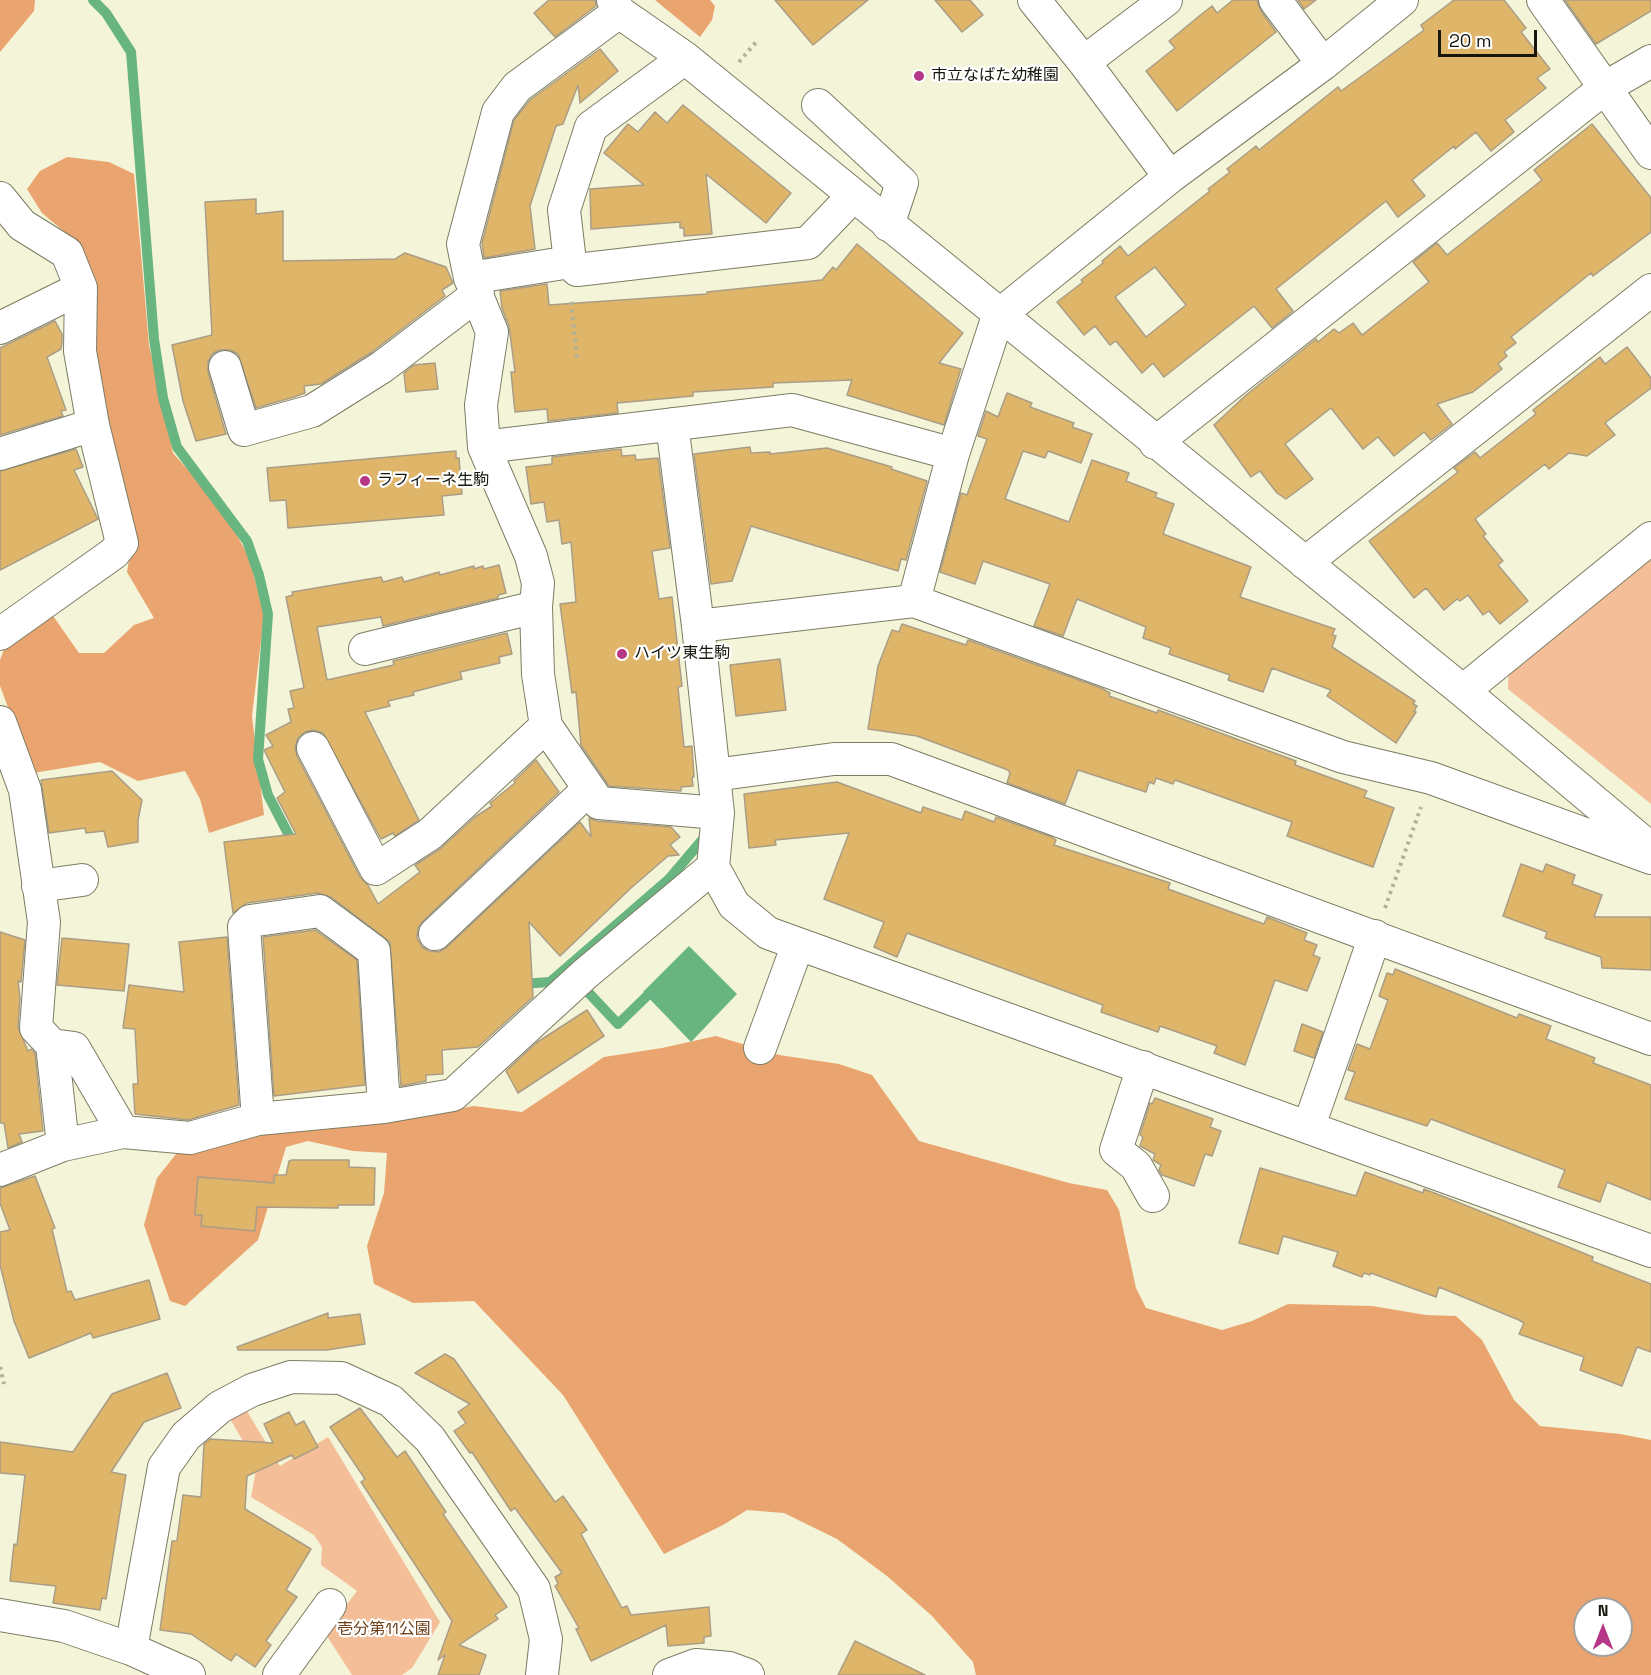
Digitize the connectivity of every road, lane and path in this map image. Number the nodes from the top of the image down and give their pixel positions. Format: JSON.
{"nodes":[{"id":1,"x":1034,"y":0,"type":"edge"},
{"id":2,"x":1166,"y":0,"type":"edge"},
{"id":3,"x":1275,"y":0,"type":"edge"},
{"id":4,"x":1402,"y":0,"type":"edge"},
{"id":5,"x":1543,"y":0,"type":"edge"},
{"id":6,"x":616,"y":6,"type":"edge"},
{"id":7,"x":757,"y":41,"type":"dead end"},
{"id":8,"x":685,"y":58,"type":"junction"},
{"id":9,"x":1651,"y":61,"type":"edge"},
{"id":10,"x":1084,"y":62,"type":"junction"},
{"id":11,"x":739,"y":63,"type":"dead end"},
{"id":12,"x":1323,"y":64,"type":"junction"},
{"id":13,"x":1606,"y":87,"type":"junction"},
{"id":14,"x":818,"y":105,"type":"dead end"},
{"id":15,"x":1651,"y":153,"type":"edge"},
{"id":16,"x":1170,"y":177,"type":"junction"},
{"id":17,"x":853,"y":196,"type":"junction"},
{"id":18,"x":0,"y":198,"type":"edge"},
{"id":19,"x":888,"y":225,"type":"junction"},
{"id":20,"x":574,"y":266,"type":"junction"},
{"id":21,"x":474,"y":286,"type":"junction"},
{"id":22,"x":81,"y":288,"type":"junction"},
{"id":23,"x":1651,"y":290,"type":"edge"},
{"id":24,"x":998,"y":316,"type":"junction"},
{"id":25,"x":0,"y":328,"type":"edge"},
{"id":26,"x":577,"y":357,"type":"dead end"},
{"id":27,"x":225,"y":367,"type":"dead end"},
{"id":28,"x":672,"y":424,"type":"junction"},
{"id":29,"x":93,"y":425,"type":"junction"},
{"id":30,"x":1155,"y":442,"type":"junction"},
{"id":31,"x":483,"y":447,"type":"junction"},
{"id":32,"x":0,"y":454,"type":"edge"},
{"id":33,"x":953,"y":454,"type":"junction"},
{"id":34,"x":1651,"y":538,"type":"edge"},
{"id":35,"x":1305,"y":563,"type":"junction"},
{"id":36,"x":914,"y":601,"type":"junction"},
{"id":37,"x":536,"y":607,"type":"junction"},
{"id":38,"x":698,"y":627,"type":"junction"},
{"id":39,"x":0,"y":634,"type":"edge"},
{"id":40,"x":365,"y":649,"type":"dead end"},
{"id":41,"x":1463,"y":691,"type":"junction"},
{"id":42,"x":0,"y":722,"type":"edge"},
{"id":43,"x":546,"y":726,"type":"junction"},
{"id":44,"x":313,"y":748,"type":"dead end"},
{"id":45,"x":714,"y":775,"type":"junction"},
{"id":46,"x":1431,"y":778,"type":"junction"},
{"id":47,"x":590,"y":789,"type":"junction"},
{"id":48,"x":718,"y":813,"type":"junction"},
{"id":49,"x":1651,"y":849,"type":"edge"},
{"id":50,"x":1651,"y":858,"type":"edge"},
{"id":51,"x":713,"y":867,"type":"junction"},
{"id":52,"x":82,"y":880,"type":"dead end"},
{"id":53,"x":38,"y":886,"type":"junction"},
{"id":54,"x":435,"y":934,"type":"dead end"},
{"id":55,"x":1375,"y":936,"type":"junction"},
{"id":56,"x":798,"y":944,"type":"junction"},
{"id":57,"x":1651,"y":1039,"type":"edge"},
{"id":58,"x":52,"y":1044,"type":"junction"},
{"id":59,"x":760,"y":1048,"type":"dead end"},
{"id":60,"x":1143,"y":1067,"type":"junction"},
{"id":61,"x":384,"y":1107,"type":"junction"},
{"id":62,"x":258,"y":1119,"type":"junction"},
{"id":63,"x":1309,"y":1126,"type":"junction"},
{"id":64,"x":123,"y":1132,"type":"junction"},
{"id":65,"x":63,"y":1145,"type":"junction"},
{"id":66,"x":0,"y":1170,"type":"edge"},
{"id":67,"x":1153,"y":1196,"type":"dead end"},
{"id":68,"x":1651,"y":1251,"type":"edge"},
{"id":69,"x":0,"y":1367,"type":"edge"},
{"id":70,"x":4,"y":1384,"type":"dead end"},
{"id":71,"x":330,"y":1605,"type":"dead end"},
{"id":72,"x":0,"y":1615,"type":"edge"},
{"id":73,"x":130,"y":1649,"type":"junction"},
{"id":74,"x":189,"y":1675,"type":"edge"},
{"id":75,"x":279,"y":1675,"type":"edge"},
{"id":76,"x":543,"y":1675,"type":"edge"},
{"id":77,"x":669,"y":1675,"type":"edge"},
{"id":78,"x":748,"y":1675,"type":"edge"}],
"edges":[{"from":1,"to":10,"type":"street"},
{"from":2,"to":10,"type":"street"},
{"from":3,"to":12,"type":"street"},
{"from":4,"to":12,"type":"street"},
{"from":5,"to":13,"type":"street"},
{"from":6,"to":8,"type":"street"},
{"from":6,"to":21,"type":"street"},
{"from":7,"to":11,"type":"path"},
{"from":8,"to":17,"type":"street"},
{"from":8,"to":20,"type":"street"},
{"from":9,"to":13,"type":"street"},
{"from":10,"to":16,"type":"street"},
{"from":12,"to":16,"type":"street"},
{"from":13,"to":15,"type":"street"},
{"from":13,"to":30,"type":"street"},
{"from":14,"to":19,"type":"street"},
{"from":16,"to":24,"type":"street"},
{"from":17,"to":19,"type":"street"},
{"from":17,"to":20,"type":"street"},
{"from":18,"to":22,"type":"street"},
{"from":19,"to":24,"type":"street"},
{"from":20,"to":21,"type":"street"},
{"from":20,"to":26,"type":"path"},
{"from":21,"to":27,"type":"street"},
{"from":21,"to":31,"type":"street"},
{"from":22,"to":25,"type":"street"},
{"from":22,"to":29,"type":"street"},
{"from":23,"to":35,"type":"street"},
{"from":24,"to":30,"type":"street"},
{"from":24,"to":33,"type":"street"},
{"from":28,"to":31,"type":"street"},
{"from":28,"to":33,"type":"street"},
{"from":28,"to":38,"type":"street"},
{"from":29,"to":32,"type":"street"},
{"from":29,"to":39,"type":"street"},
{"from":30,"to":35,"type":"street"},
{"from":31,"to":37,"type":"street"},
{"from":33,"to":36,"type":"street"},
{"from":34,"to":41,"type":"street"},
{"from":35,"to":41,"type":"street"},
{"from":36,"to":38,"type":"street"},
{"from":36,"to":46,"type":"street"},
{"from":37,"to":40,"type":"street"},
{"from":37,"to":43,"type":"street"},
{"from":38,"to":45,"type":"street"},
{"from":41,"to":49,"type":"street"},
{"from":42,"to":53,"type":"street"},
{"from":43,"to":44,"type":"street"},
{"from":43,"to":47,"type":"street"},
{"from":45,"to":48,"type":"street"},
{"from":45,"to":55,"type":"street"},
{"from":46,"to":50,"type":"street"},
{"from":46,"to":55,"type":"path"},
{"from":47,"to":48,"type":"street"},
{"from":47,"to":54,"type":"street"},
{"from":48,"to":51,"type":"street"},
{"from":51,"to":56,"type":"street"},
{"from":51,"to":61,"type":"street"},
{"from":52,"to":53,"type":"street"},
{"from":53,"to":58,"type":"street"},
{"from":55,"to":57,"type":"street"},
{"from":55,"to":63,"type":"street"},
{"from":56,"to":59,"type":"street"},
{"from":56,"to":60,"type":"street"},
{"from":58,"to":64,"type":"street"},
{"from":58,"to":65,"type":"street"},
{"from":60,"to":63,"type":"street"},
{"from":60,"to":67,"type":"street"},
{"from":61,"to":62,"type":"street"},
{"from":61,"to":62,"type":"street"},
{"from":62,"to":64,"type":"street"},
{"from":63,"to":68,"type":"street"},
{"from":64,"to":65,"type":"street"},
{"from":65,"to":66,"type":"street"},
{"from":69,"to":70,"type":"path"},
{"from":71,"to":75,"type":"street"},
{"from":72,"to":73,"type":"street"},
{"from":73,"to":74,"type":"street"},
{"from":73,"to":76,"type":"street"},
{"from":77,"to":78,"type":"street"}]}
